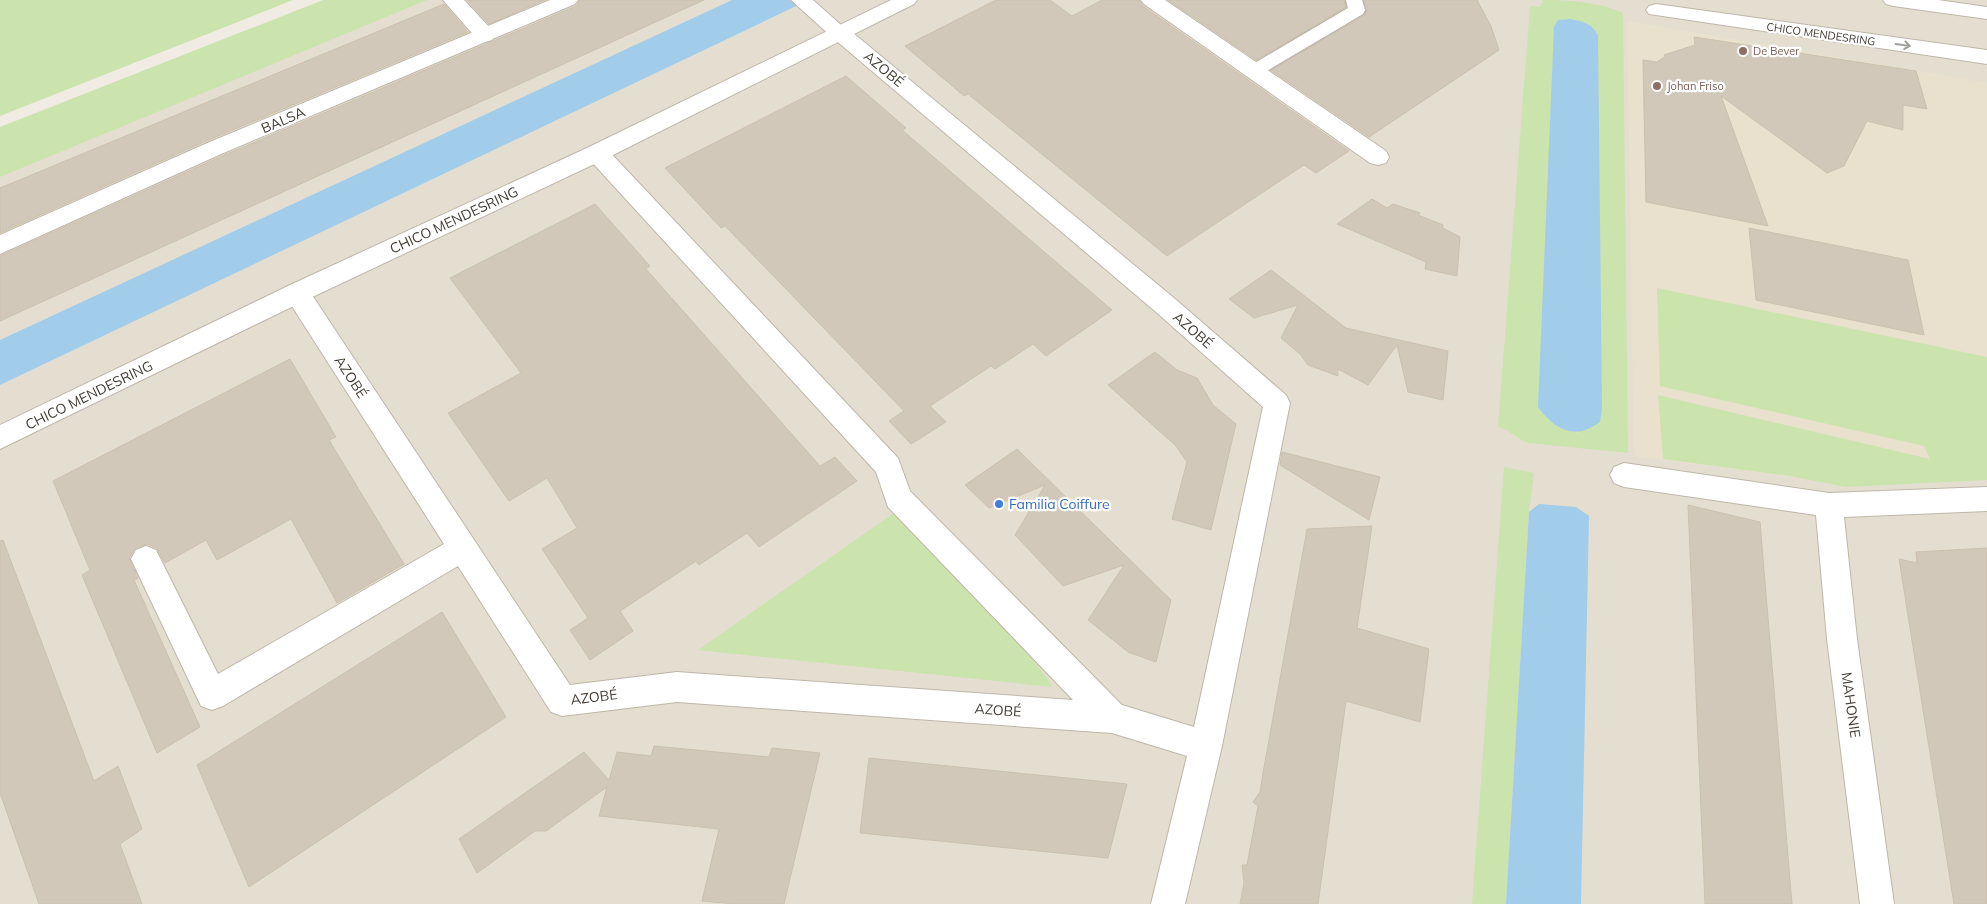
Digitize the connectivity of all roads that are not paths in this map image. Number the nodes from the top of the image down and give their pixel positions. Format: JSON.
{"nodes":[{"id":1,"x":453,"y":0,"type":"edge"},
{"id":2,"x":568,"y":0,"type":"edge"},
{"id":3,"x":907,"y":0,"type":"edge"},
{"id":4,"x":1152,"y":0,"type":"edge"},
{"id":5,"x":1354,"y":0,"type":"edge"},
{"id":6,"x":1729,"y":0,"type":"edge"},
{"id":7,"x":1894,"y":0,"type":"edge"},
{"id":8,"x":808,"y":5,"type":"edge"},
{"id":9,"x":1656,"y":10,"type":"dead end"},
{"id":10,"x":1987,"y":13,"type":"edge"},
{"id":11,"x":1733,"y":21,"type":"junction"},
{"id":12,"x":840,"y":32,"type":"junction"},
{"id":13,"x":485,"y":35,"type":"junction"},
{"id":14,"x":1987,"y":57,"type":"edge"},
{"id":15,"x":1254,"y":71,"type":"junction"},
{"id":16,"x":597,"y":154,"type":"junction"},
{"id":17,"x":1378,"y":156,"type":"dead end"},
{"id":18,"x":0,"y":245,"type":"edge"},
{"id":19,"x":297,"y":293,"type":"junction"},
{"id":20,"x":0,"y":438,"type":"edge"},
{"id":21,"x":1624,"y":475,"type":"dead end"},
{"id":22,"x":1987,"y":499,"type":"edge"},
{"id":23,"x":1829,"y":505,"type":"junction"},
{"id":24,"x":462,"y":548,"type":"junction"},
{"id":25,"x":146,"y":559,"type":"dead end"},
{"id":26,"x":1112,"y":718,"type":"junction"},
{"id":27,"x":1206,"y":746,"type":"junction"},
{"id":28,"x":1168,"y":904,"type":"edge"},
{"id":29,"x":1877,"y":904,"type":"edge"}],
"edges":[{"from":1,"to":13,"type":"street"},
{"from":2,"to":13,"type":"street","name":"BALSA"},
{"from":3,"to":12,"type":"street","name":"CHICO MENDESRING"},
{"from":4,"to":15,"type":"street"},
{"from":5,"to":15,"type":"lane"},
{"from":6,"to":11,"type":"street"},
{"from":7,"to":10,"type":"street"},
{"from":8,"to":12,"type":"street"},
{"from":9,"to":11,"type":"street","name":"CHICO MENDESRING"},
{"from":11,"to":14,"type":"street","name":"CHICO MENDESRING","one_way":true},
{"from":12,"to":16,"type":"street","name":"CHICO MENDESRING"},
{"from":12,"to":27,"type":"street","name":"AZOBÉ"},
{"from":13,"to":18,"type":"street","name":"BALSA"},
{"from":15,"to":17,"type":"street"},
{"from":16,"to":19,"type":"street","name":"CHICO MENDESRING"},
{"from":16,"to":26,"type":"street","name":"AZOBÉ"},
{"from":19,"to":20,"type":"street","name":"CHICO MENDESRING"},
{"from":19,"to":24,"type":"street","name":"AZOBÉ"},
{"from":21,"to":23,"type":"street"},
{"from":22,"to":23,"type":"street"},
{"from":23,"to":29,"type":"street","name":"MAHONIE"},
{"from":24,"to":25,"type":"street"},
{"from":24,"to":26,"type":"street","name":"AZOBÉ"},
{"from":26,"to":27,"type":"street","name":"AZOBÉ"},
{"from":27,"to":28,"type":"street","name":"AZOBÉ"}]}
